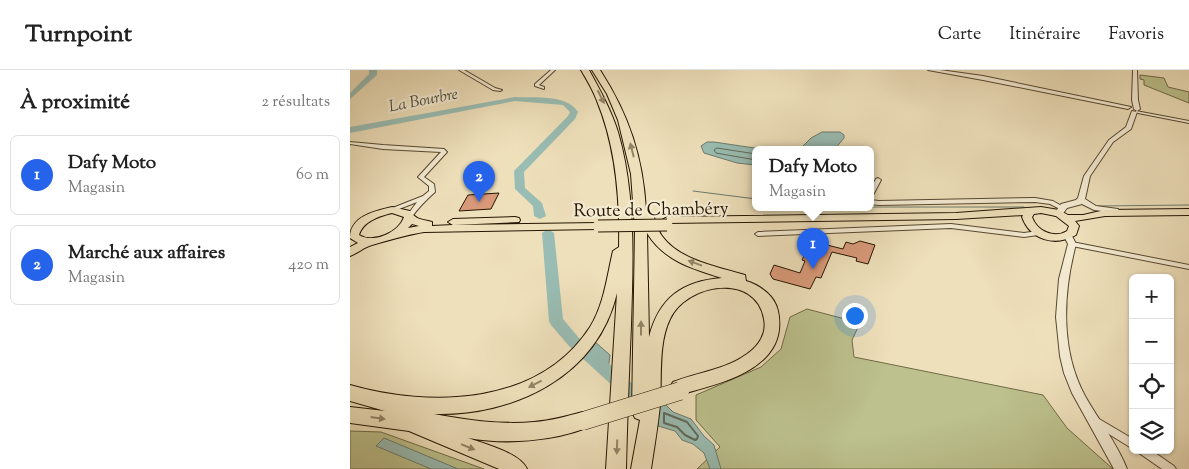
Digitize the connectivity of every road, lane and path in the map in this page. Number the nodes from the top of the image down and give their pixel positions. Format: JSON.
{"nodes":[{"id":1,"x":460,"y":70,"type":"edge"},
{"id":2,"x":553,"y":70,"type":"edge"},
{"id":3,"x":585,"y":70,"type":"edge"},
{"id":4,"x":596,"y":70,"type":"edge"},
{"id":5,"x":930,"y":70,"type":"edge"},
{"id":6,"x":1136,"y":71,"type":"edge"},
{"id":7,"x":544,"y":88,"type":"dead end"},
{"id":8,"x":500,"y":90,"type":"dead end"},
{"id":9,"x":1108,"y":103,"type":"joint"},
{"id":10,"x":1132,"y":110,"type":"junction"},
{"id":11,"x":1189,"y":122,"type":"edge"},
{"id":12,"x":350,"y":143,"type":"edge"},
{"id":13,"x":878,"y":180,"type":"dead end"},
{"id":14,"x":874,"y":188,"type":"edge"},
{"id":15,"x":425,"y":197,"type":"junction"},
{"id":16,"x":640,"y":198,"type":"junction"},
{"id":17,"x":1081,"y":200,"type":"junction"},
{"id":18,"x":874,"y":203,"type":"edge"},
{"id":19,"x":392,"y":210,"type":"junction"},
{"id":20,"x":1152,"y":212,"type":"junction"},
{"id":21,"x":1189,"y":212,"type":"edge"},
{"id":22,"x":1062,"y":213,"type":"junction"},
{"id":23,"x":410,"y":218,"type":"junction"},
{"id":24,"x":1029,"y":218,"type":"junction"},
{"id":25,"x":1189,"y":218,"type":"edge"},
{"id":26,"x":599,"y":224,"type":"junction"},
{"id":27,"x":1038,"y":233,"type":"junction"},
{"id":28,"x":352,"y":234,"type":"edge"},
{"id":29,"x":394,"y":234,"type":"junction"},
{"id":30,"x":624,"y":234,"type":"junction"},
{"id":31,"x":758,"y":234,"type":"dead end"},
{"id":32,"x":1071,"y":237,"type":"junction"},
{"id":33,"x":370,"y":241,"type":"junction"},
{"id":34,"x":350,"y":252,"type":"edge"},
{"id":35,"x":1189,"y":267,"type":"edge"},
{"id":36,"x":647,"y":382,"type":"junction"},
{"id":37,"x":679,"y":389,"type":"junction"},
{"id":38,"x":350,"y":393,"type":"edge"},
{"id":39,"x":394,"y":404,"type":"junction"},
{"id":40,"x":350,"y":415,"type":"edge"},
{"id":41,"x":582,"y":419,"type":"junction"},
{"id":42,"x":1091,"y":419,"type":"junction"},
{"id":43,"x":406,"y":422,"type":"junction"},
{"id":44,"x":1129,"y":441,"type":"edge"},
{"id":45,"x":1148,"y":454,"type":"edge"},
{"id":46,"x":517,"y":469,"type":"edge"},
{"id":47,"x":616,"y":469,"type":"edge"},
{"id":48,"x":641,"y":469,"type":"edge"},
{"id":49,"x":1121,"y":469,"type":"edge"},
{"id":50,"x":1172,"y":469,"type":"edge"}],
"edges":[{"from":1,"to":8,"type":"street"},
{"from":2,"to":7,"type":"street"},
{"from":3,"to":30,"type":"highway","one_way":true},
{"from":16,"to":4,"type":"highway","one_way":true},
{"from":5,"to":9,"type":"street"},
{"from":6,"to":10,"type":"street"},
{"from":9,"to":10,"type":"street"},
{"from":10,"to":11,"type":"street"},
{"from":10,"to":17,"type":"street"},
{"from":12,"to":15,"type":"street"},
{"from":13,"to":14,"type":"street"},
{"from":15,"to":19,"type":"street"},
{"from":15,"to":23,"type":"street"},
{"from":36,"to":16,"type":"highway","one_way":true},
{"from":37,"to":16,"type":"highway","one_way":true},
{"from":17,"to":20,"type":"street"},
{"from":17,"to":22,"type":"street"},
{"from":18,"to":22,"type":"street"},
{"from":19,"to":23,"type":"main road","name":"Route de Chambéry"},
{"from":19,"to":28,"type":"main road"},
{"from":20,"to":21,"type":"main road","name":"Route de Chambéry"},
{"from":20,"to":22,"type":"main road","name":"Route de Chambéry"},
{"from":22,"to":24,"type":"main road","name":"Route de Chambéry"},
{"from":22,"to":32,"type":"main road"},
{"from":23,"to":26,"type":"main road","name":"Route de Chambéry"},
{"from":23,"to":29,"type":"main road"},
{"from":24,"to":26,"type":"main road","name":"Route de Chambéry","bridge":true},
{"from":24,"to":27,"type":"main road"},
{"from":25,"to":32,"type":"main road"},
{"from":26,"to":29,"type":"main road","name":"Route de Chambéry"},
{"from":27,"to":31,"type":"street"},
{"from":27,"to":32,"type":"main road"},
{"from":28,"to":33,"type":"main road"},
{"from":29,"to":33,"type":"main road","name":"Route de Chambéry"},
{"from":30,"to":39,"type":"highway","one_way":true},
{"from":30,"to":47,"type":"highway","one_way":true},
{"from":32,"to":35,"type":"street"},
{"from":32,"to":42,"type":"street"},
{"from":33,"to":34,"type":"main road","name":"Route de Chambéry"},
{"from":36,"to":37,"type":"highway"},
{"from":36,"to":48,"type":"highway"},
{"from":37,"to":41,"type":"highway","bridge":true},
{"from":38,"to":39,"type":"highway"},
{"from":39,"to":41,"type":"highway"},
{"from":40,"to":43,"type":"highway","one_way":true},
{"from":41,"to":43,"type":"highway"},
{"from":42,"to":44,"type":"street"},
{"from":42,"to":49,"type":"street"},
{"from":43,"to":46,"type":"highway","one_way":true},
{"from":45,"to":50,"type":"street"}]}
